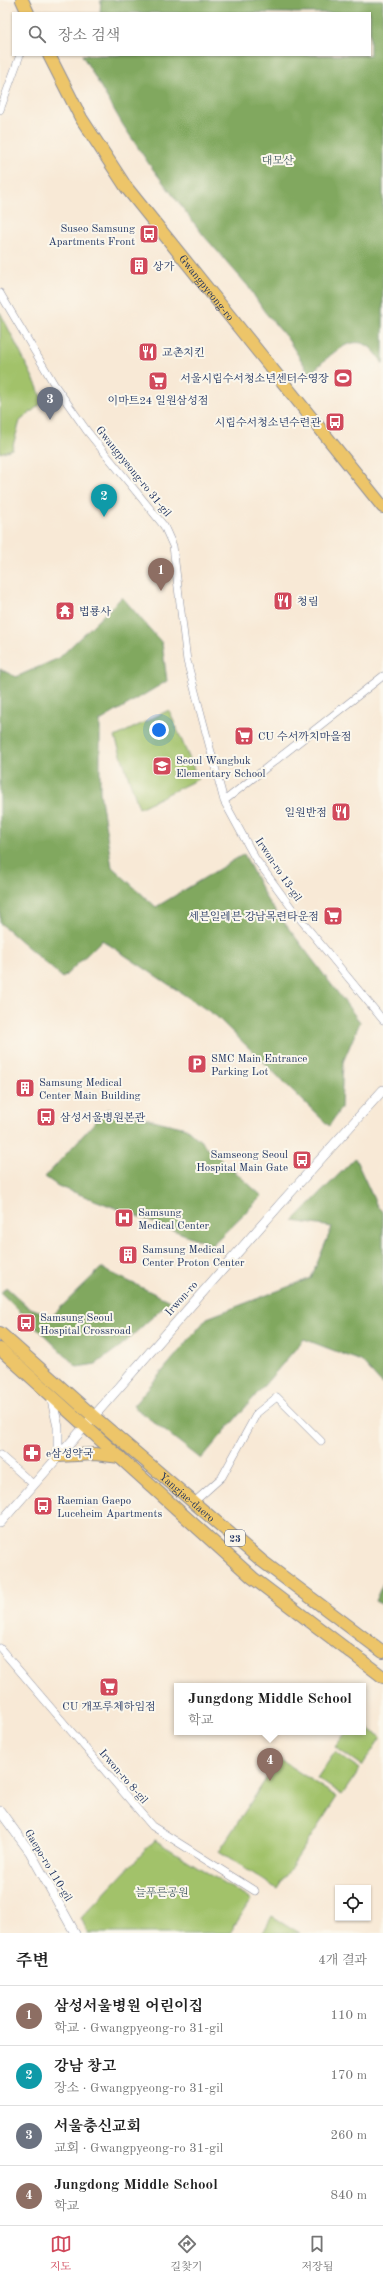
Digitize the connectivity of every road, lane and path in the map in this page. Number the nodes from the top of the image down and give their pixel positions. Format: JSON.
{"nodes":[{"id":1,"x":22,"y":0,"type":"edge"},
{"id":2,"x":28,"y":12,"type":"edge"},
{"id":3,"x":20,"y":56,"type":"edge"},
{"id":4,"x":50,"y":56,"type":"edge"},
{"id":5,"x":0,"y":110,"type":"edge"},
{"id":6,"x":0,"y":293,"type":"edge"},
{"id":7,"x":383,"y":507,"type":"edge"},
{"id":8,"x":383,"y":676,"type":"edge"},
{"id":9,"x":224,"y":801,"type":"junction"},
{"id":10,"x":383,"y":1020,"type":"edge"},
{"id":11,"x":383,"y":1090,"type":"edge"},
{"id":12,"x":0,"y":1333,"type":"edge"},
{"id":13,"x":0,"y":1350,"type":"edge"},
{"id":14,"x":51,"y":1395,"type":"junction"},
{"id":15,"x":89,"y":1420,"type":"junction"},
{"id":16,"x":321,"y":1441,"type":"dead end"},
{"id":17,"x":0,"y":1455,"type":"edge"},
{"id":18,"x":58,"y":1456,"type":"junction"},
{"id":19,"x":120,"y":1457,"type":"junction"},
{"id":20,"x":33,"y":1484,"type":"junction"},
{"id":21,"x":193,"y":1502,"type":"junction"},
{"id":22,"x":0,"y":1523,"type":"edge"},
{"id":23,"x":0,"y":1648,"type":"edge"},
{"id":24,"x":348,"y":1652,"type":"junction"},
{"id":25,"x":383,"y":1652,"type":"edge"},
{"id":26,"x":383,"y":1673,"type":"edge"},
{"id":27,"x":383,"y":1677,"type":"edge"},
{"id":28,"x":0,"y":1811,"type":"edge"},
{"id":29,"x":255,"y":1891,"type":"dead end"},
{"id":30,"x":74,"y":1933,"type":"edge"}],
"edges":[{"from":1,"to":2,"type":"main road"},
{"from":3,"to":5,"type":"street"},
{"from":4,"to":7,"type":"main road","name":"Gwangpyeong-ro"},
{"from":6,"to":9,"type":"street","name":"Gwangpyeong-ro 31-gil"},
{"from":8,"to":9,"type":"street"},
{"from":9,"to":10,"type":"street","name":"Irwon-ro 13-gil"},
{"from":11,"to":15,"type":"street","name":"Irwon-ro"},
{"from":12,"to":15,"type":"main road","name":"Yangjae-daero","number":"23"},
{"from":13,"to":14,"type":"main road","name":"Yangjae-daero","number":"23"},
{"from":14,"to":15,"type":"main road","name":"Yangjae-daero","number":"23"},
{"from":14,"to":18,"type":"street"},
{"from":15,"to":18,"type":"street","name":"Irwon-ro"},
{"from":15,"to":19,"type":"main road","name":"Yangjae-daero","number":"23"},
{"from":15,"to":21,"type":"main road","name":"Yangjae-daero","number":"23"},
{"from":16,"to":21,"type":"street"},
{"from":17,"to":20,"type":"street"},
{"from":18,"to":19,"type":"main road"},
{"from":18,"to":20,"type":"street","name":"Irwon-ro"},
{"from":19,"to":24,"type":"main road","name":"Yangjae-daero","number":"23"},
{"from":20,"to":22,"type":"street","name":"Irwon-ro"},
{"from":21,"to":25,"type":"main road","name":"Yangjae-daero","number":"23"},
{"from":23,"to":29,"type":"street","name":"Irwon-ro 8-gil"},
{"from":24,"to":26,"type":"main road","name":"Yangjae-daero"},
{"from":24,"to":27,"type":"main road","name":"Yangjae-daero","number":"23"},
{"from":28,"to":30,"type":"street","name":"Gaepo-ro 110-gil"}]}
